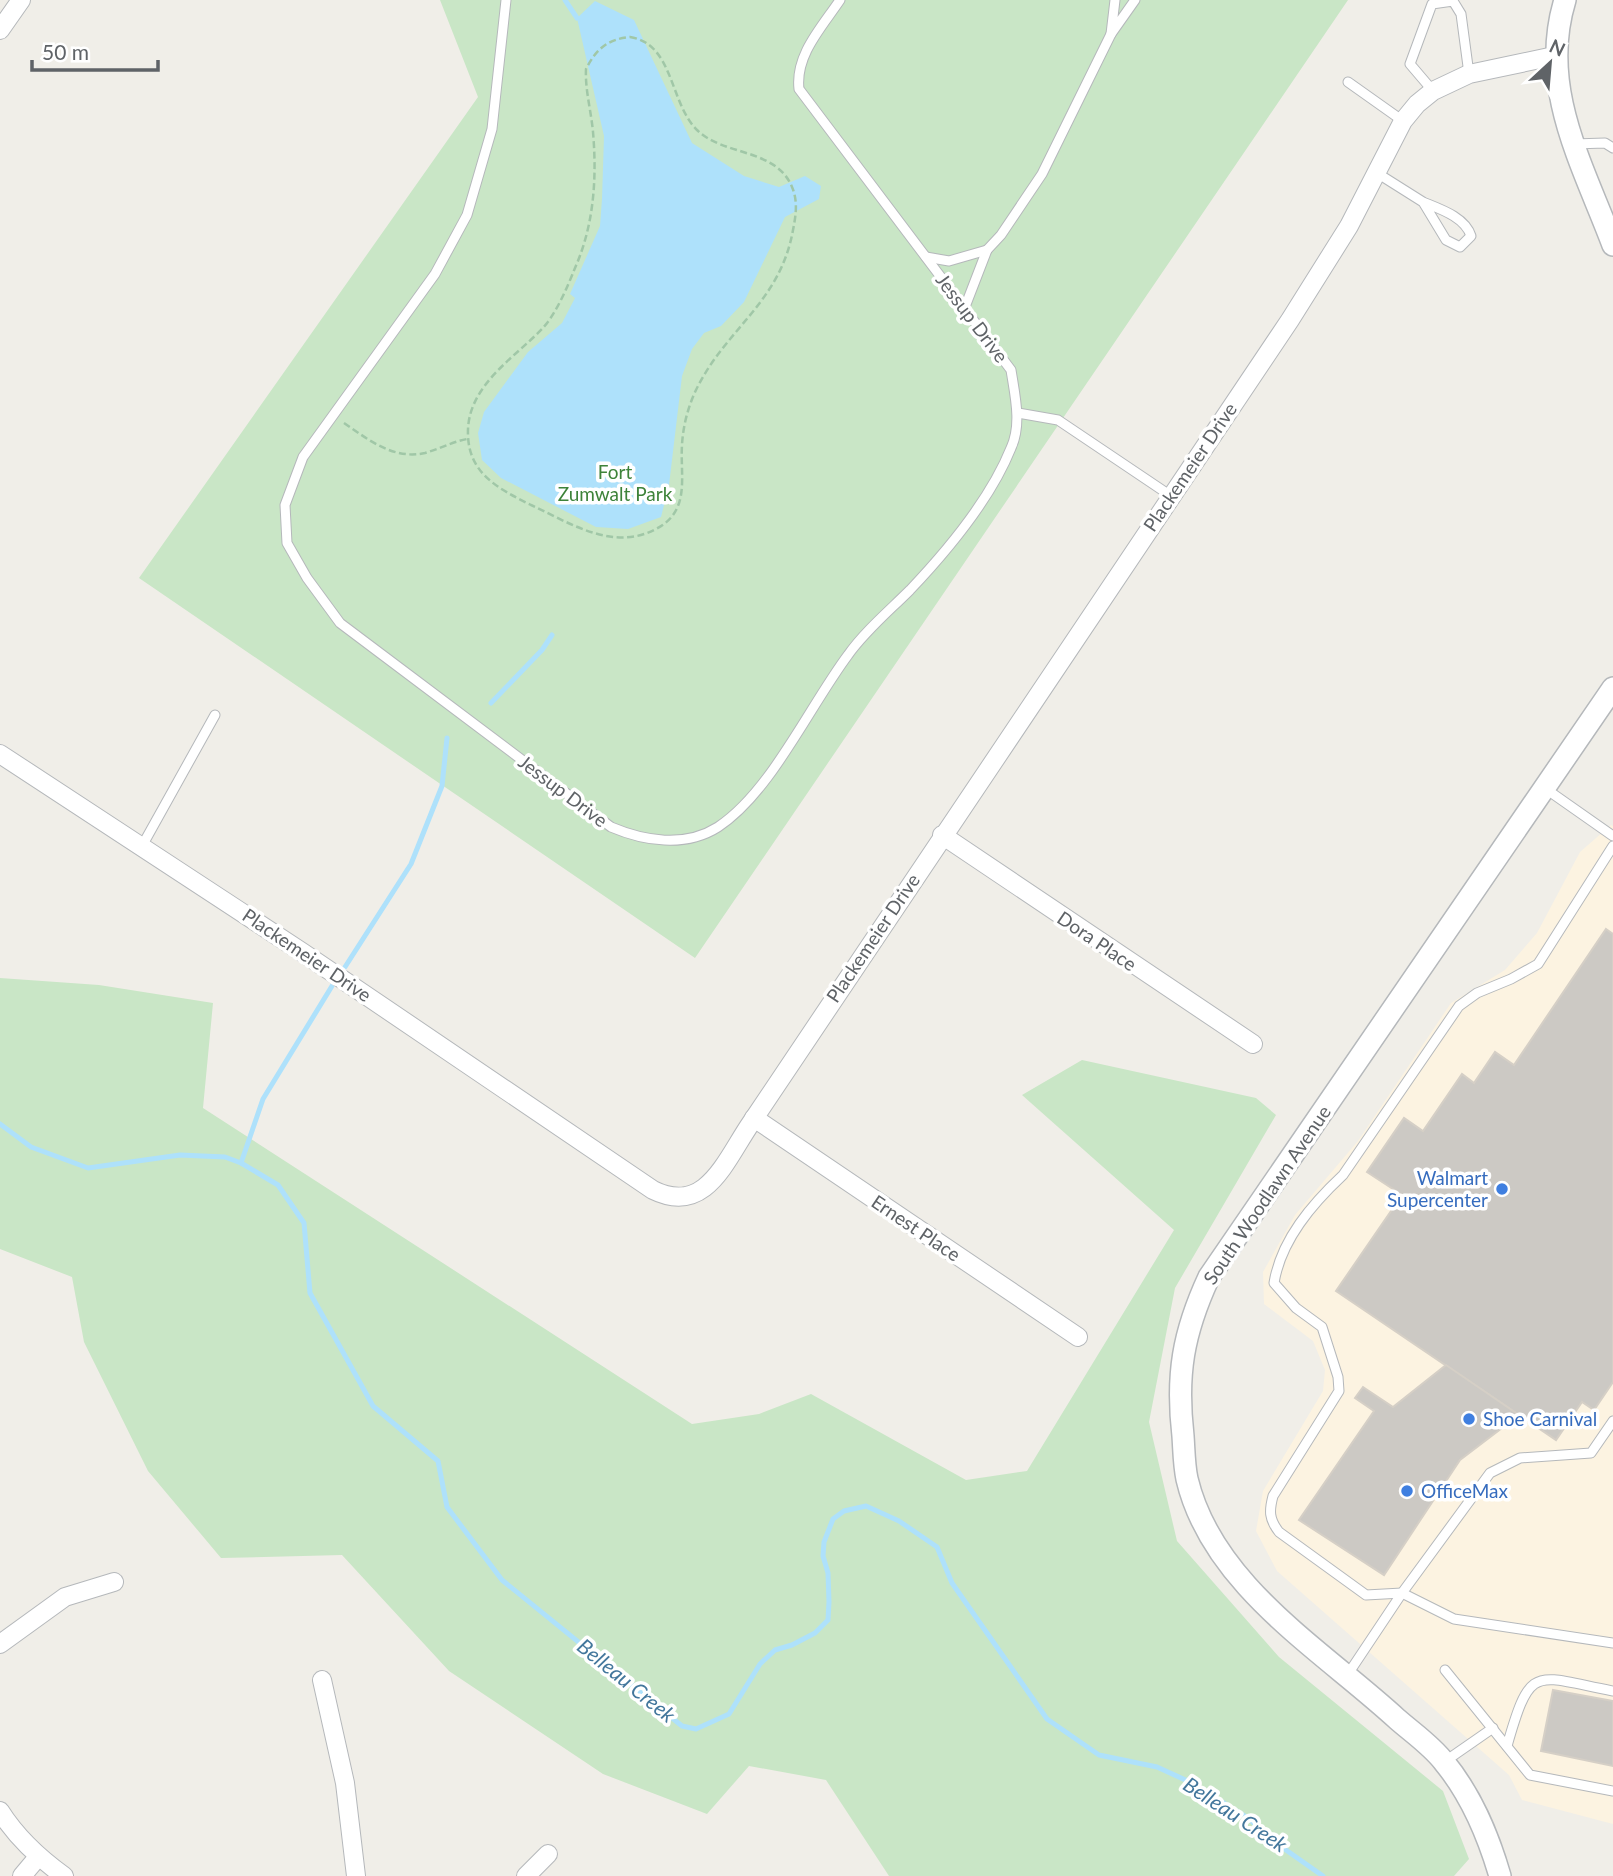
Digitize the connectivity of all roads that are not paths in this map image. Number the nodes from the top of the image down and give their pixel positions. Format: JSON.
{"nodes":[{"id":1,"x":21,"y":0,"type":"edge"},
{"id":2,"x":506,"y":0,"type":"edge"},
{"id":3,"x":840,"y":0,"type":"edge"},
{"id":4,"x":1115,"y":0,"type":"edge"},
{"id":5,"x":1135,"y":0,"type":"edge"},
{"id":6,"x":1565,"y":0,"type":"edge"},
{"id":7,"x":0,"y":30,"type":"edge"},
{"id":8,"x":1111,"y":34,"type":"junction"},
{"id":9,"x":1554,"y":56,"type":"junction"},
{"id":10,"x":1469,"y":74,"type":"junction"},
{"id":11,"x":1348,"y":82,"type":"dead end"},
{"id":12,"x":1433,"y":91,"type":"junction"},
{"id":13,"x":1403,"y":121,"type":"junction"},
{"id":14,"x":1570,"y":144,"type":"junction"},
{"id":15,"x":1613,"y":148,"type":"edge"},
{"id":16,"x":1377,"y":173,"type":"junction"},
{"id":17,"x":1423,"y":202,"type":"junction"},
{"id":18,"x":1613,"y":245,"type":"edge"},
{"id":19,"x":987,"y":250,"type":"junction"},
{"id":20,"x":926,"y":257,"type":"junction"},
{"id":21,"x":965,"y":307,"type":"junction"},
{"id":22,"x":1018,"y":413,"type":"junction"},
{"id":23,"x":1171,"y":495,"type":"junction"},
{"id":24,"x":1613,"y":688,"type":"edge"},
{"id":25,"x":215,"y":715,"type":"dead end"},
{"id":26,"x":0,"y":754,"type":"edge"},
{"id":27,"x":1544,"y":788,"type":"junction"},
{"id":28,"x":942,"y":835,"type":"junction"},
{"id":29,"x":1613,"y":836,"type":"edge"},
{"id":30,"x":142,"y":846,"type":"junction"},
{"id":31,"x":1613,"y":846,"type":"edge"},
{"id":32,"x":1253,"y":1044,"type":"dead end"},
{"id":33,"x":754,"y":1118,"type":"junction"},
{"id":34,"x":1078,"y":1337,"type":"dead end"},
{"id":35,"x":1613,"y":1421,"type":"edge"},
{"id":36,"x":114,"y":1582,"type":"dead end"},
{"id":37,"x":1402,"y":1593,"type":"junction"},
{"id":38,"x":1613,"y":1643,"type":"edge"},
{"id":39,"x":0,"y":1644,"type":"edge"},
{"id":40,"x":1445,"y":1670,"type":"dead end"},
{"id":41,"x":1348,"y":1674,"type":"junction"},
{"id":42,"x":322,"y":1680,"type":"dead end"},
{"id":43,"x":1613,"y":1691,"type":"edge"},
{"id":44,"x":1493,"y":1728,"type":"junction"},
{"id":45,"x":1507,"y":1746,"type":"junction"},
{"id":46,"x":1444,"y":1762,"type":"junction"},
{"id":47,"x":1613,"y":1791,"type":"edge"},
{"id":48,"x":2,"y":1822,"type":"edge"},
{"id":49,"x":548,"y":1854,"type":"dead end"},
{"id":50,"x":38,"y":1857,"type":"junction"},
{"id":51,"x":22,"y":1876,"type":"edge"},
{"id":52,"x":64,"y":1876,"type":"edge"},
{"id":53,"x":356,"y":1876,"type":"edge"},
{"id":54,"x":526,"y":1876,"type":"edge"},
{"id":55,"x":1500,"y":1876,"type":"edge"}],
"edges":[{"from":1,"to":7,"type":"street"},
{"from":2,"to":22,"type":"lane","name":"Jessup Drive"},
{"from":3,"to":20,"type":"lane","name":"Jessup Drive"},
{"from":4,"to":8,"type":"lane"},
{"from":5,"to":8,"type":"lane"},
{"from":6,"to":9,"type":"street"},
{"from":8,"to":19,"type":"lane"},
{"from":9,"to":10,"type":"street","name":"Plackemeier Drive"},
{"from":9,"to":14,"type":"street"},
{"from":10,"to":12,"type":"street","name":"Plackemeier Drive"},
{"from":10,"to":12,"type":"lane"},
{"from":11,"to":13,"type":"lane"},
{"from":12,"to":13,"type":"street","name":"Plackemeier Drive"},
{"from":13,"to":16,"type":"street","name":"Plackemeier Drive"},
{"from":14,"to":15,"type":"lane"},
{"from":14,"to":18,"type":"street"},
{"from":16,"to":17,"type":"lane"},
{"from":16,"to":23,"type":"street","name":"Plackemeier Drive"},
{"from":17,"to":17,"type":"lane"},
{"from":19,"to":20,"type":"lane"},
{"from":19,"to":21,"type":"lane"},
{"from":20,"to":21,"type":"lane","name":"Jessup Drive"},
{"from":21,"to":22,"type":"lane","name":"Jessup Drive"},
{"from":22,"to":23,"type":"lane"},
{"from":23,"to":28,"type":"street","name":"Plackemeier Drive"},
{"from":24,"to":27,"type":"street","name":"South Woodlawn Avenue"},
{"from":25,"to":30,"type":"lane"},
{"from":26,"to":30,"type":"street","name":"Plackemeier Drive"},
{"from":27,"to":29,"type":"lane"},
{"from":27,"to":41,"type":"street","name":"South Woodlawn Avenue"},
{"from":28,"to":32,"type":"street","name":"Dora Place"},
{"from":28,"to":33,"type":"street","name":"Plackemeier Drive"},
{"from":30,"to":33,"type":"street","name":"Plackemeier Drive"},
{"from":31,"to":37,"type":"lane"},
{"from":33,"to":34,"type":"street","name":"Ernest Place"},
{"from":35,"to":37,"type":"lane"},
{"from":36,"to":39,"type":"street"},
{"from":37,"to":38,"type":"lane"},
{"from":37,"to":41,"type":"lane"},
{"from":40,"to":44,"type":"lane"},
{"from":41,"to":46,"type":"street","name":"South Woodlawn Avenue"},
{"from":42,"to":53,"type":"street"},
{"from":43,"to":45,"type":"lane"},
{"from":44,"to":45,"type":"lane"},
{"from":44,"to":46,"type":"lane"},
{"from":45,"to":47,"type":"lane"},
{"from":46,"to":55,"type":"street","name":"South Woodlawn Avenue"},
{"from":48,"to":50,"type":"street"},
{"from":49,"to":54,"type":"street"},
{"from":50,"to":51,"type":"street"},
{"from":50,"to":52,"type":"street"}]}
